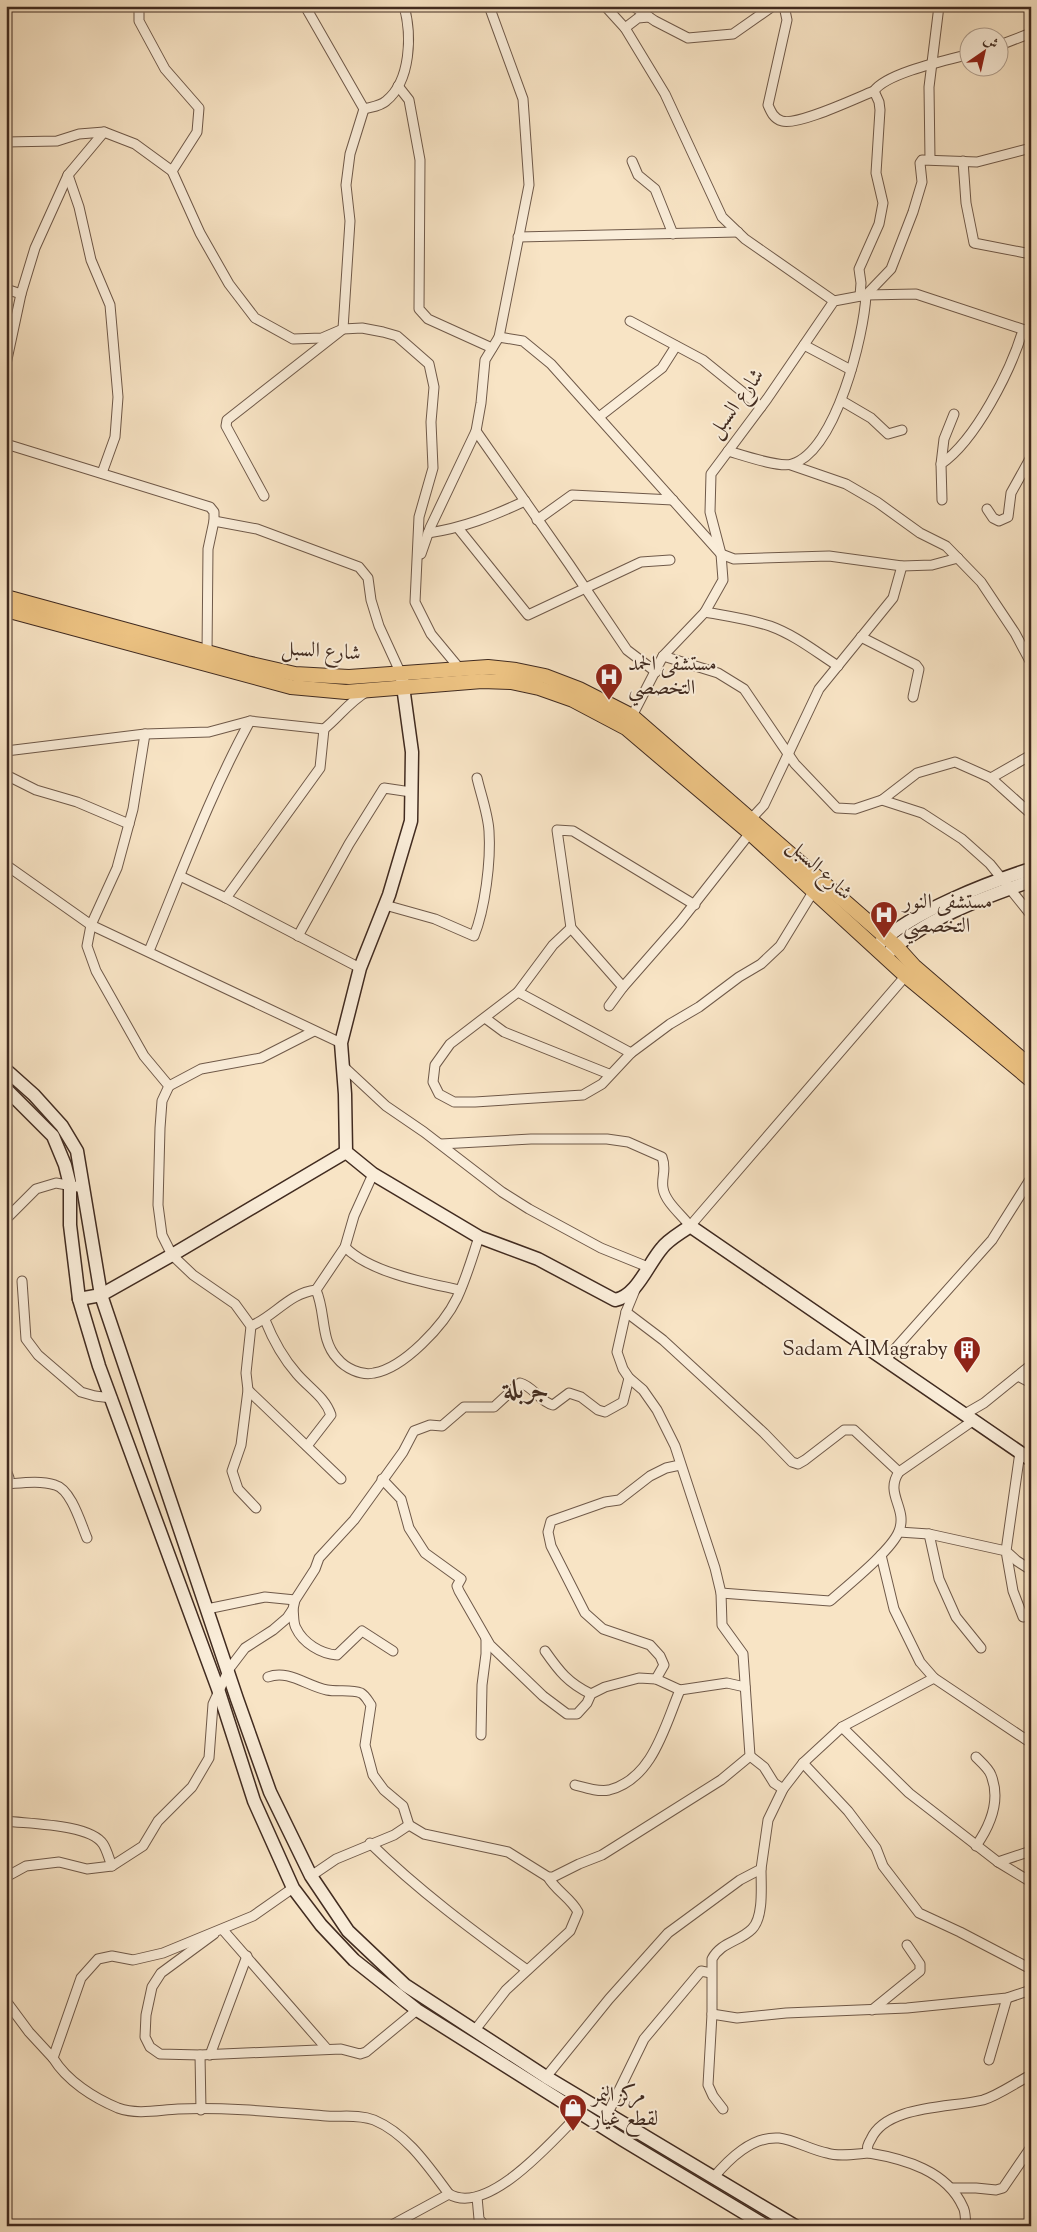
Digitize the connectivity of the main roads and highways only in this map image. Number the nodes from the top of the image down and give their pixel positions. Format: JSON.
{"nodes":[{"id":1,"x":6,"y":597,"type":"edge"},
{"id":2,"x":6,"y":610,"type":"edge"},
{"id":3,"x":629,"y":722,"type":"junction"},
{"id":4,"x":750,"y":826,"type":"junction"},
{"id":5,"x":885,"y":947,"type":"junction"},
{"id":6,"x":910,"y":971,"type":"junction"},
{"id":7,"x":1031,"y":1067,"type":"edge"},
{"id":8,"x":1031,"y":1080,"type":"edge"}],
"edges":[{"from":1,"to":3,"type":"main road","name":"شارع السبل"},
{"from":2,"to":3,"type":"main road","name":"شارع السبل"},
{"from":3,"to":4,"type":"main road","name":"شارع السبل"},
{"from":4,"to":5,"type":"main road","name":"شارع السبل"},
{"from":4,"to":5,"type":"main road","name":"شارع السبل"},
{"from":5,"to":6,"type":"main road","name":"شارع السبل"},
{"from":6,"to":7,"type":"main road","name":"شارع السبل"},
{"from":6,"to":8,"type":"main road","name":"شارع السبل"}]}
